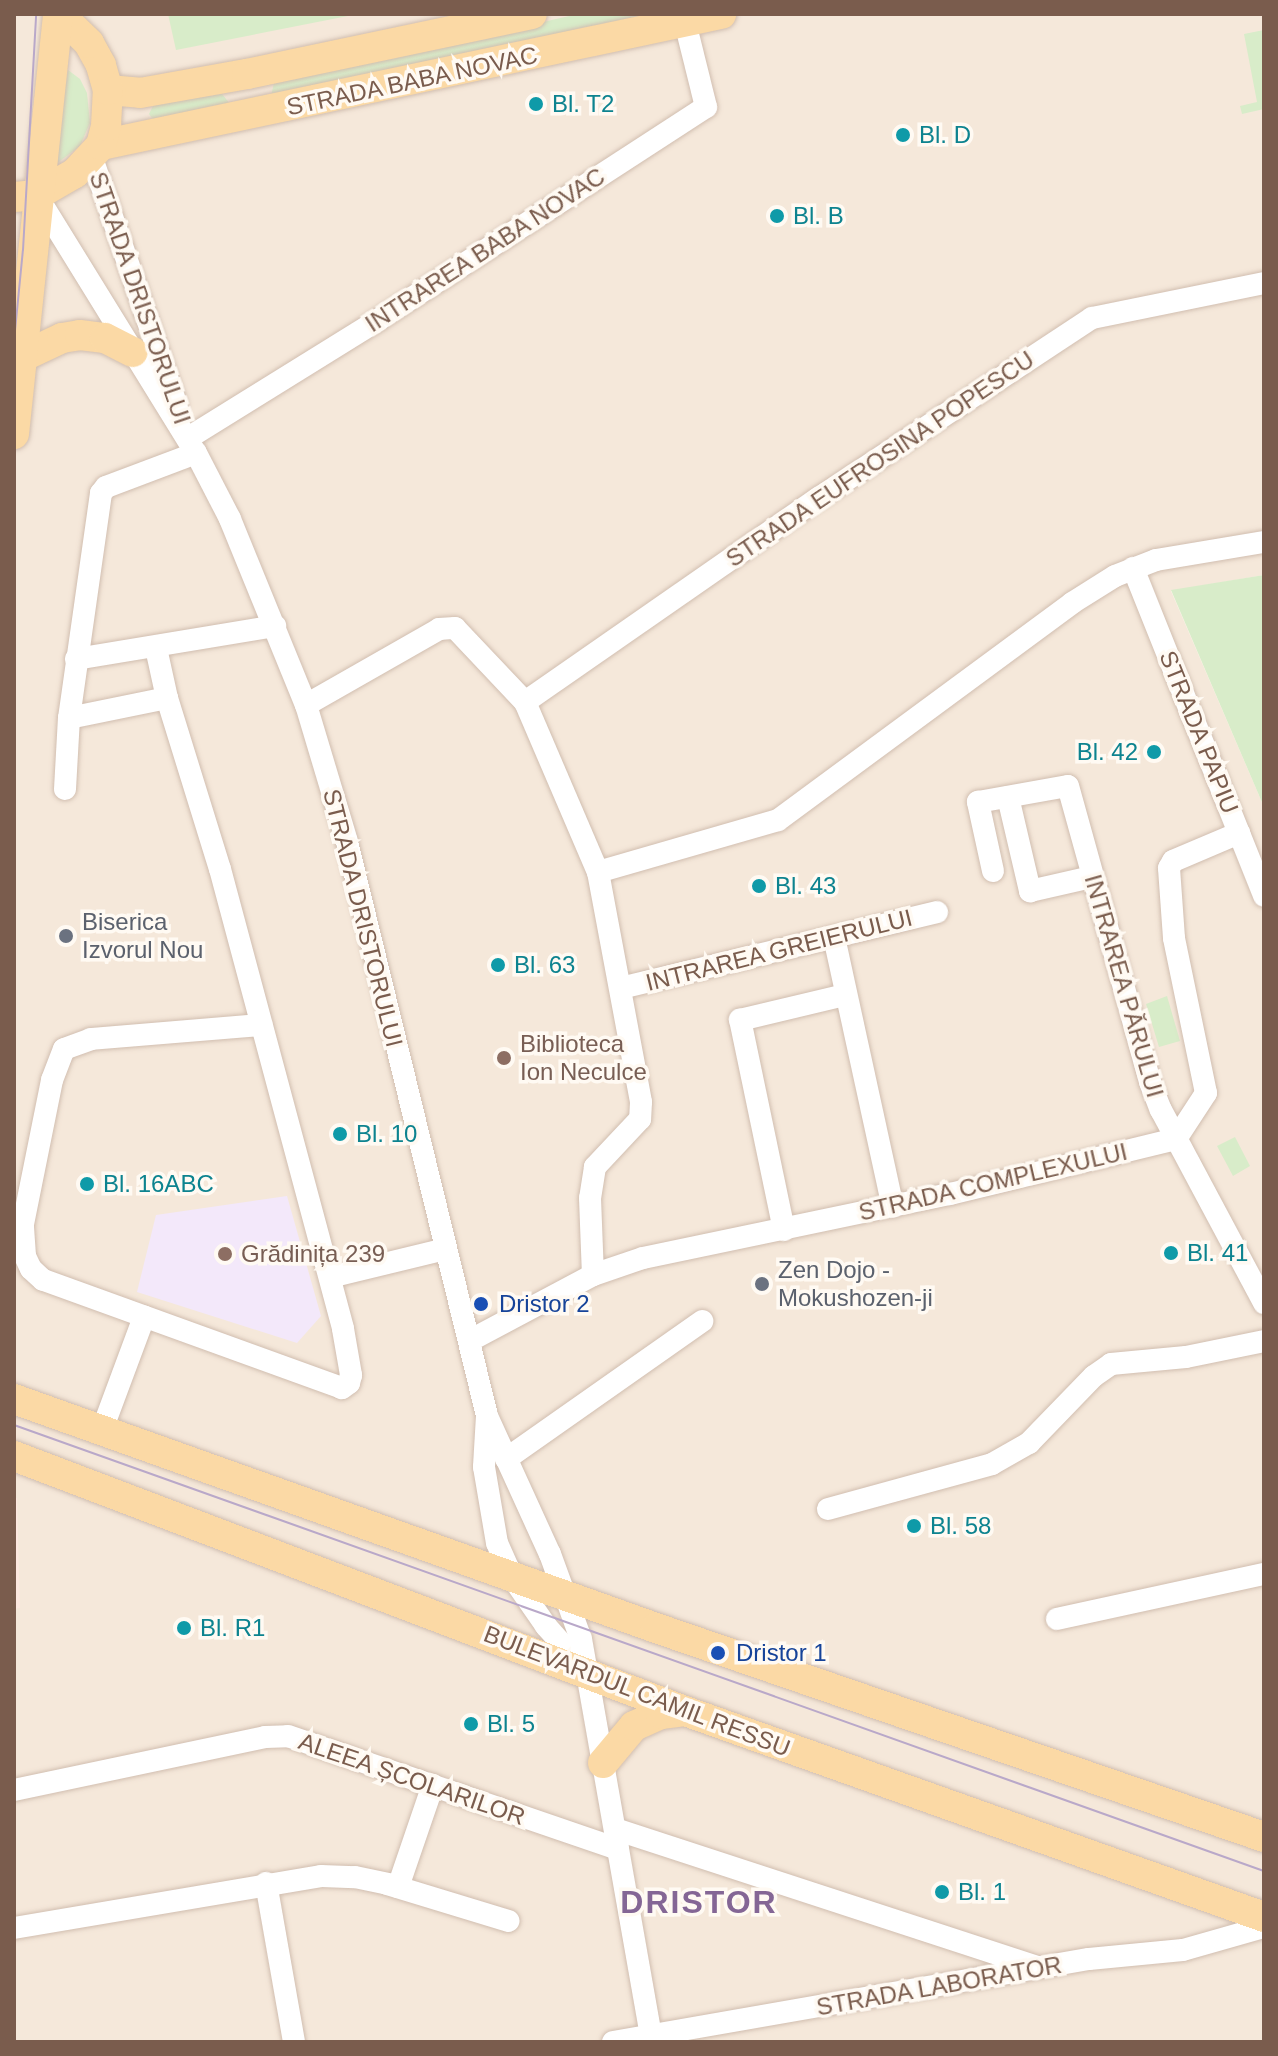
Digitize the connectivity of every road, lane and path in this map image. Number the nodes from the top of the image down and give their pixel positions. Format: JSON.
{"nodes":[{"id":1,"x":58,"y":14,"type":"edge"},
{"id":2,"x":532,"y":14,"type":"edge"},
{"id":3,"x":721,"y":14,"type":"edge"},
{"id":4,"x":684,"y":18,"type":"edge"},
{"id":5,"x":108,"y":90,"type":"junction"},
{"id":6,"x":96,"y":152,"type":"junction"},
{"id":7,"x":22,"y":199,"type":"edge"},
{"id":8,"x":1264,"y":283,"type":"edge"},
{"id":9,"x":133,"y":352,"type":"junction"},
{"id":10,"x":22,"y":357,"type":"junction"},
{"id":11,"x":14,"y":434,"type":"edge"},
{"id":12,"x":192,"y":446,"type":"junction"},
{"id":13,"x":1264,"y":542,"type":"edge"},
{"id":14,"x":1133,"y":568,"type":"junction"},
{"id":15,"x":275,"y":626,"type":"junction"},
{"id":16,"x":156,"y":648,"type":"junction"},
{"id":17,"x":76,"y":659,"type":"junction"},
{"id":18,"x":167,"y":698,"type":"junction"},
{"id":19,"x":525,"y":702,"type":"junction"},
{"id":20,"x":306,"y":705,"type":"junction"},
{"id":21,"x":69,"y":718,"type":"junction"},
{"id":22,"x":65,"y":789,"type":"dead end"},
{"id":23,"x":1008,"y":797,"type":"junction"},
{"id":24,"x":1239,"y":833,"type":"junction"},
{"id":25,"x":993,"y":871,"type":"dead end"},
{"id":26,"x":598,"y":872,"type":"junction"},
{"id":27,"x":1091,"y":877,"type":"junction"},
{"id":28,"x":1264,"y":896,"type":"edge"},
{"id":29,"x":937,"y":912,"type":"dead end"},
{"id":30,"x":834,"y":937,"type":"junction"},
{"id":31,"x":621,"y":988,"type":"junction"},
{"id":32,"x":845,"y":995,"type":"junction"},
{"id":33,"x":261,"y":1025,"type":"junction"},
{"id":34,"x":1176,"y":1139,"type":"junction"},
{"id":35,"x":893,"y":1207,"type":"junction"},
{"id":36,"x":784,"y":1230,"type":"junction"},
{"id":37,"x":446,"y":1249,"type":"junction"},
{"id":38,"x":593,"y":1275,"type":"junction"},
{"id":39,"x":330,"y":1277,"type":"junction"},
{"id":40,"x":1264,"y":1303,"type":"edge"},
{"id":41,"x":144,"y":1317,"type":"junction"},
{"id":42,"x":702,"y":1321,"type":"dead end"},
{"id":43,"x":469,"y":1341,"type":"junction"},
{"id":44,"x":1264,"y":1341,"type":"edge"},
{"id":45,"x":14,"y":1399,"type":"edge"},
{"id":46,"x":487,"y":1416,"type":"junction"},
{"id":47,"x":102,"y":1430,"type":"junction"},
{"id":48,"x":14,"y":1456,"type":"edge"},
{"id":49,"x":506,"y":1459,"type":"junction"},
{"id":50,"x":828,"y":1509,"type":"dead end"},
{"id":51,"x":1264,"y":1574,"type":"edge"},
{"id":52,"x":512,"y":1577,"type":"junction"},
{"id":53,"x":565,"y":1597,"type":"junction"},
{"id":54,"x":1057,"y":1619,"type":"dead end"},
{"id":55,"x":589,"y":1674,"type":"junction"},
{"id":56,"x":685,"y":1711,"type":"junction"},
{"id":57,"x":603,"y":1763,"type":"junction"},
{"id":58,"x":433,"y":1785,"type":"junction"},
{"id":59,"x":14,"y":1790,"type":"edge"},
{"id":60,"x":1264,"y":1837,"type":"edge"},
{"id":61,"x":616,"y":1839,"type":"junction"},
{"id":62,"x":266,"y":1883,"type":"junction"},
{"id":63,"x":398,"y":1887,"type":"junction"},
{"id":64,"x":1264,"y":1917,"type":"edge"},
{"id":65,"x":509,"y":1921,"type":"dead end"},
{"id":66,"x":1264,"y":1927,"type":"edge"},
{"id":67,"x":14,"y":1928,"type":"edge"},
{"id":68,"x":1043,"y":1969,"type":"junction"},
{"id":69,"x":651,"y":2039,"type":"edge"},
{"id":70,"x":294,"y":2042,"type":"edge"},
{"id":71,"x":613,"y":2042,"type":"edge"}],
"edges":[{"from":1,"to":5,"type":"main road"},
{"from":1,"to":7,"type":"main road"},
{"from":2,"to":5,"type":"main road","name":"STRADA BABA NOVAC"},
{"from":3,"to":4,"type":"main road","name":"STRADA BABA NOVAC"},
{"from":4,"to":6,"type":"main road","name":"STRADA BABA NOVAC"},
{"from":4,"to":12,"type":"street","name":"INTRAREA BABA NOVAC"},
{"from":5,"to":6,"type":"main road"},
{"from":6,"to":7,"type":"main road"},
{"from":6,"to":12,"type":"street","name":"STRADA DRISTORULUI"},
{"from":7,"to":9,"type":"street","name":"STRADA DRISTORULUI"},
{"from":7,"to":10,"type":"main road"},
{"from":8,"to":19,"type":"street","name":"STRADA EUFROSINA POPESCU"},
{"from":9,"to":10,"type":"main road"},
{"from":9,"to":12,"type":"street","name":"STRADA DRISTORULUI"},
{"from":10,"to":11,"type":"main road"},
{"from":12,"to":15,"type":"street","name":"STRADA DRISTORULUI"},
{"from":12,"to":17,"type":"street"},
{"from":13,"to":14,"type":"street"},
{"from":14,"to":24,"type":"street","name":"STRADA PAPIU"},
{"from":14,"to":26,"type":"street"},
{"from":15,"to":16,"type":"street"},
{"from":15,"to":20,"type":"street","name":"STRADA DRISTORULUI"},
{"from":16,"to":17,"type":"street"},
{"from":16,"to":18,"type":"street"},
{"from":17,"to":21,"type":"street"},
{"from":18,"to":21,"type":"street"},
{"from":18,"to":33,"type":"street"},
{"from":19,"to":20,"type":"street"},
{"from":19,"to":26,"type":"street"},
{"from":20,"to":37,"type":"street","name":"STRADA DRISTORULUI"},
{"from":21,"to":22,"type":"street"},
{"from":23,"to":25,"type":"street","name":"INTRAREA PĂRULUI"},
{"from":23,"to":27,"type":"street","name":"INTRAREA PĂRULUI"},
{"from":23,"to":27,"type":"street"},
{"from":24,"to":28,"type":"street","name":"STRADA PAPIU"},
{"from":24,"to":34,"type":"street"},
{"from":26,"to":31,"type":"street"},
{"from":27,"to":34,"type":"street","name":"INTRAREA PĂRULUI"},
{"from":29,"to":30,"type":"street","name":"INTRAREA GREIERULUI"},
{"from":30,"to":31,"type":"street","name":"INTRAREA GREIERULUI"},
{"from":30,"to":32,"type":"street"},
{"from":31,"to":38,"type":"street"},
{"from":32,"to":35,"type":"street"},
{"from":32,"to":36,"type":"street"},
{"from":33,"to":39,"type":"street"},
{"from":33,"to":41,"type":"street"},
{"from":34,"to":35,"type":"street","name":"STRADA COMPLEXULUI"},
{"from":34,"to":40,"type":"street","name":"INTRAREA PĂRULUI"},
{"from":35,"to":36,"type":"street","name":"STRADA COMPLEXULUI"},
{"from":36,"to":38,"type":"street","name":"STRADA COMPLEXULUI"},
{"from":37,"to":39,"type":"street"},
{"from":37,"to":43,"type":"street","name":"STRADA DRISTORULUI"},
{"from":38,"to":43,"type":"street","name":"STRADA COMPLEXULUI"},
{"from":39,"to":41,"type":"street"},
{"from":41,"to":47,"type":"street"},
{"from":42,"to":49,"type":"street"},
{"from":43,"to":46,"type":"street","name":"STRADA DRISTORULUI"},
{"from":44,"to":50,"type":"street"},
{"from":45,"to":47,"type":"main road"},
{"from":46,"to":49,"type":"street","name":"STRADA DRISTORULUI"},
{"from":46,"to":52,"type":"street","name":"STRADA DRISTORULUI"},
{"from":47,"to":52,"type":"main road"},
{"from":48,"to":55,"type":"main road","name":"BULEVARDUL CAMIL RESSU"},
{"from":49,"to":53,"type":"street","name":"STRADA DRISTORULUI"},
{"from":51,"to":54,"type":"street"},
{"from":52,"to":53,"type":"main road"},
{"from":52,"to":55,"type":"street","name":"STRADA DRISTORULUI"},
{"from":53,"to":55,"type":"street","name":"STRADA DRISTORULUI"},
{"from":53,"to":60,"type":"main road"},
{"from":55,"to":56,"type":"main road","name":"BULEVARDUL CAMIL RESSU"},
{"from":55,"to":57,"type":"street"},
{"from":56,"to":57,"type":"main road"},
{"from":56,"to":64,"type":"main road","name":"BULEVARDUL CAMIL RESSU"},
{"from":57,"to":61,"type":"street"},
{"from":58,"to":59,"type":"street","name":"ALEEA ȘCOLARILOR"},
{"from":58,"to":61,"type":"street","name":"ALEEA ȘCOLARILOR"},
{"from":58,"to":63,"type":"street"},
{"from":61,"to":68,"type":"street","name":"ALEEA ȘCOLARILOR"},
{"from":61,"to":69,"type":"street"},
{"from":62,"to":63,"type":"street"},
{"from":62,"to":67,"type":"street"},
{"from":62,"to":70,"type":"street"},
{"from":63,"to":65,"type":"street"},
{"from":66,"to":68,"type":"street","name":"STRADA LABORATOR"},
{"from":68,"to":69,"type":"street","name":"STRADA LABORATOR"},
{"from":69,"to":71,"type":"street","name":"STRADA LABORATOR"}]}
